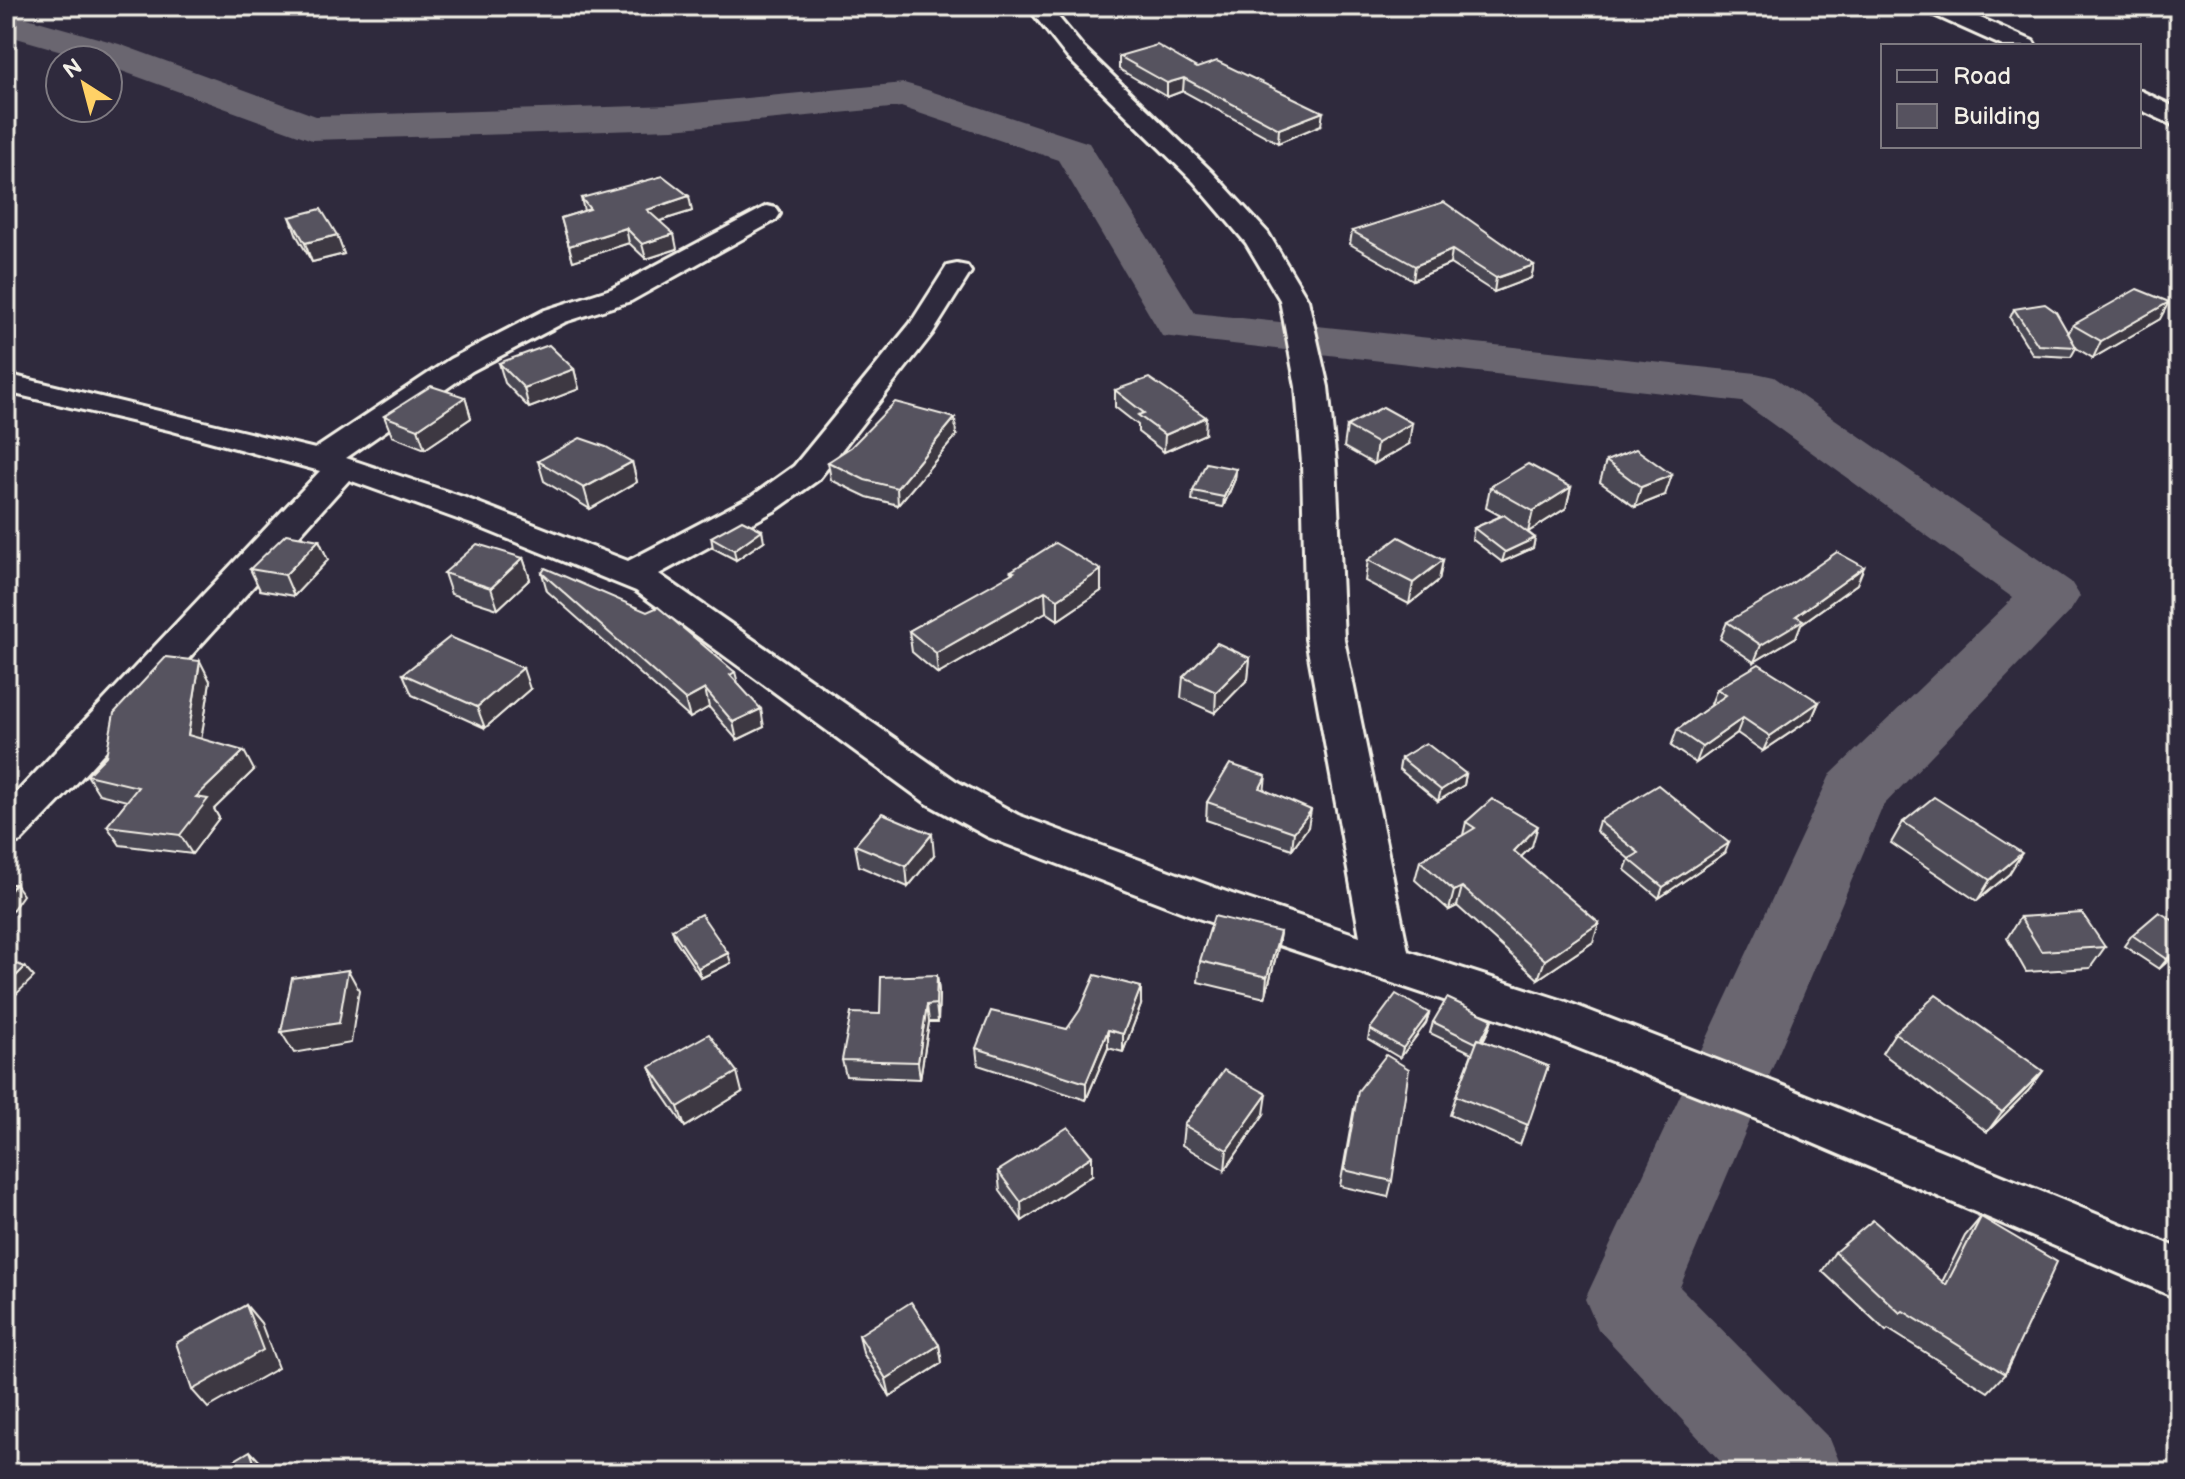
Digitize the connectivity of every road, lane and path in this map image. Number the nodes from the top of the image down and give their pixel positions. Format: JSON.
{"nodes":[{"id":1,"x":1038,"y":6,"type":"edge"},
{"id":2,"x":1933,"y":6,"type":"edge"},
{"id":3,"x":2019,"y":44,"type":"edge"},
{"id":4,"x":2141,"y":99,"type":"edge"},
{"id":5,"x":2179,"y":120,"type":"edge"},
{"id":6,"x":767,"y":214,"type":"dead end"},
{"id":7,"x":957,"y":272,"type":"dead end"},
{"id":8,"x":6,"y":383,"type":"edge"},
{"id":9,"x":331,"y":464,"type":"junction"},
{"id":10,"x":630,"y":575,"type":"junction"},
{"id":11,"x":6,"y":830,"type":"edge"},
{"id":12,"x":1388,"y":963,"type":"junction"},
{"id":13,"x":2179,"y":1274,"type":"edge"}],
"edges":[{"from":1,"to":12,"type":"street"},
{"from":2,"to":3,"type":"street"},
{"from":4,"to":5,"type":"street"},
{"from":6,"to":9,"type":"street"},
{"from":7,"to":10,"type":"street"},
{"from":8,"to":9,"type":"street"},
{"from":9,"to":10,"type":"street"},
{"from":9,"to":11,"type":"street"},
{"from":10,"to":12,"type":"street"},
{"from":12,"to":13,"type":"street"}]}
